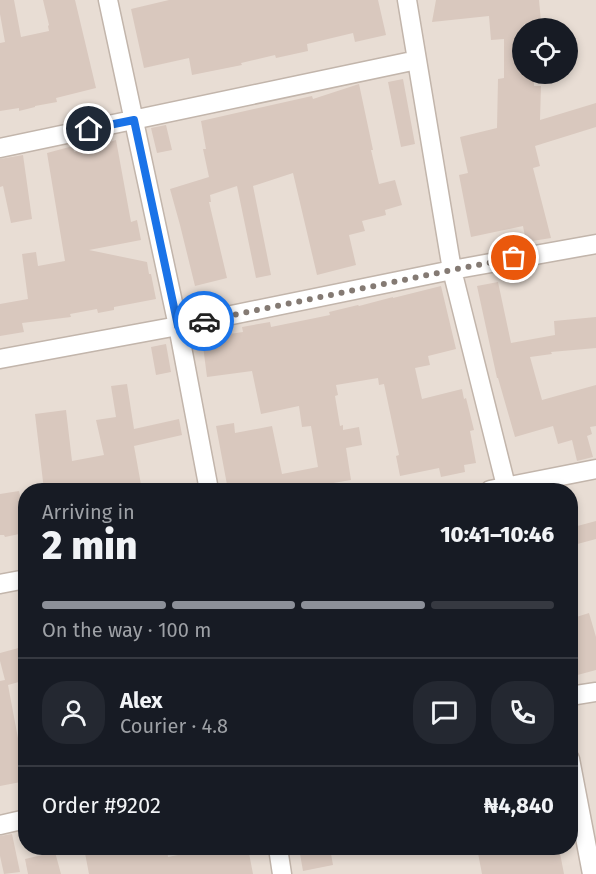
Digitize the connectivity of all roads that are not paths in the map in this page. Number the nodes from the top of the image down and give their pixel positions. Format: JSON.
{"nodes":[{"id":1,"x":108,"y":0,"type":"edge"},
{"id":2,"x":406,"y":0,"type":"edge"},
{"id":3,"x":417,"y":60,"type":"junction"},
{"id":4,"x":134,"y":120,"type":"junction"},
{"id":5,"x":0,"y":148,"type":"edge"},
{"id":6,"x":596,"y":243,"type":"edge"},
{"id":7,"x":452,"y":270,"type":"junction"},
{"id":8,"x":178,"y":326,"type":"junction"},
{"id":9,"x":0,"y":359,"type":"edge"},
{"id":10,"x":596,"y":469,"type":"edge"},
{"id":11,"x":208,"y":483,"type":"edge"},
{"id":12,"x":500,"y":483,"type":"edge"},
{"id":13,"x":530,"y":483,"type":"edge"},
{"id":14,"x":18,"y":581,"type":"edge"},
{"id":15,"x":0,"y":584,"type":"edge"},
{"id":16,"x":596,"y":692,"type":"edge"},
{"id":17,"x":578,"y":695,"type":"edge"},
{"id":18,"x":578,"y":801,"type":"edge"},
{"id":19,"x":18,"y":821,"type":"edge"},
{"id":20,"x":0,"y":825,"type":"edge"},
{"id":21,"x":279,"y":855,"type":"edge"},
{"id":22,"x":282,"y":874,"type":"edge"},
{"id":23,"x":592,"y":874,"type":"edge"}],
"edges":[{"from":1,"to":4,"type":"street"},
{"from":2,"to":3,"type":"street"},
{"from":3,"to":4,"type":"street"},
{"from":3,"to":7,"type":"street"},
{"from":4,"to":5,"type":"street"},
{"from":4,"to":8,"type":"street"},
{"from":6,"to":7,"type":"street"},
{"from":7,"to":8,"type":"street"},
{"from":7,"to":12,"type":"street"},
{"from":8,"to":9,"type":"street"},
{"from":8,"to":11,"type":"street"},
{"from":10,"to":13,"type":"street"},
{"from":14,"to":15,"type":"street"},
{"from":16,"to":17,"type":"street"},
{"from":18,"to":23,"type":"street"},
{"from":19,"to":20,"type":"street"},
{"from":21,"to":22,"type":"street"}]}
